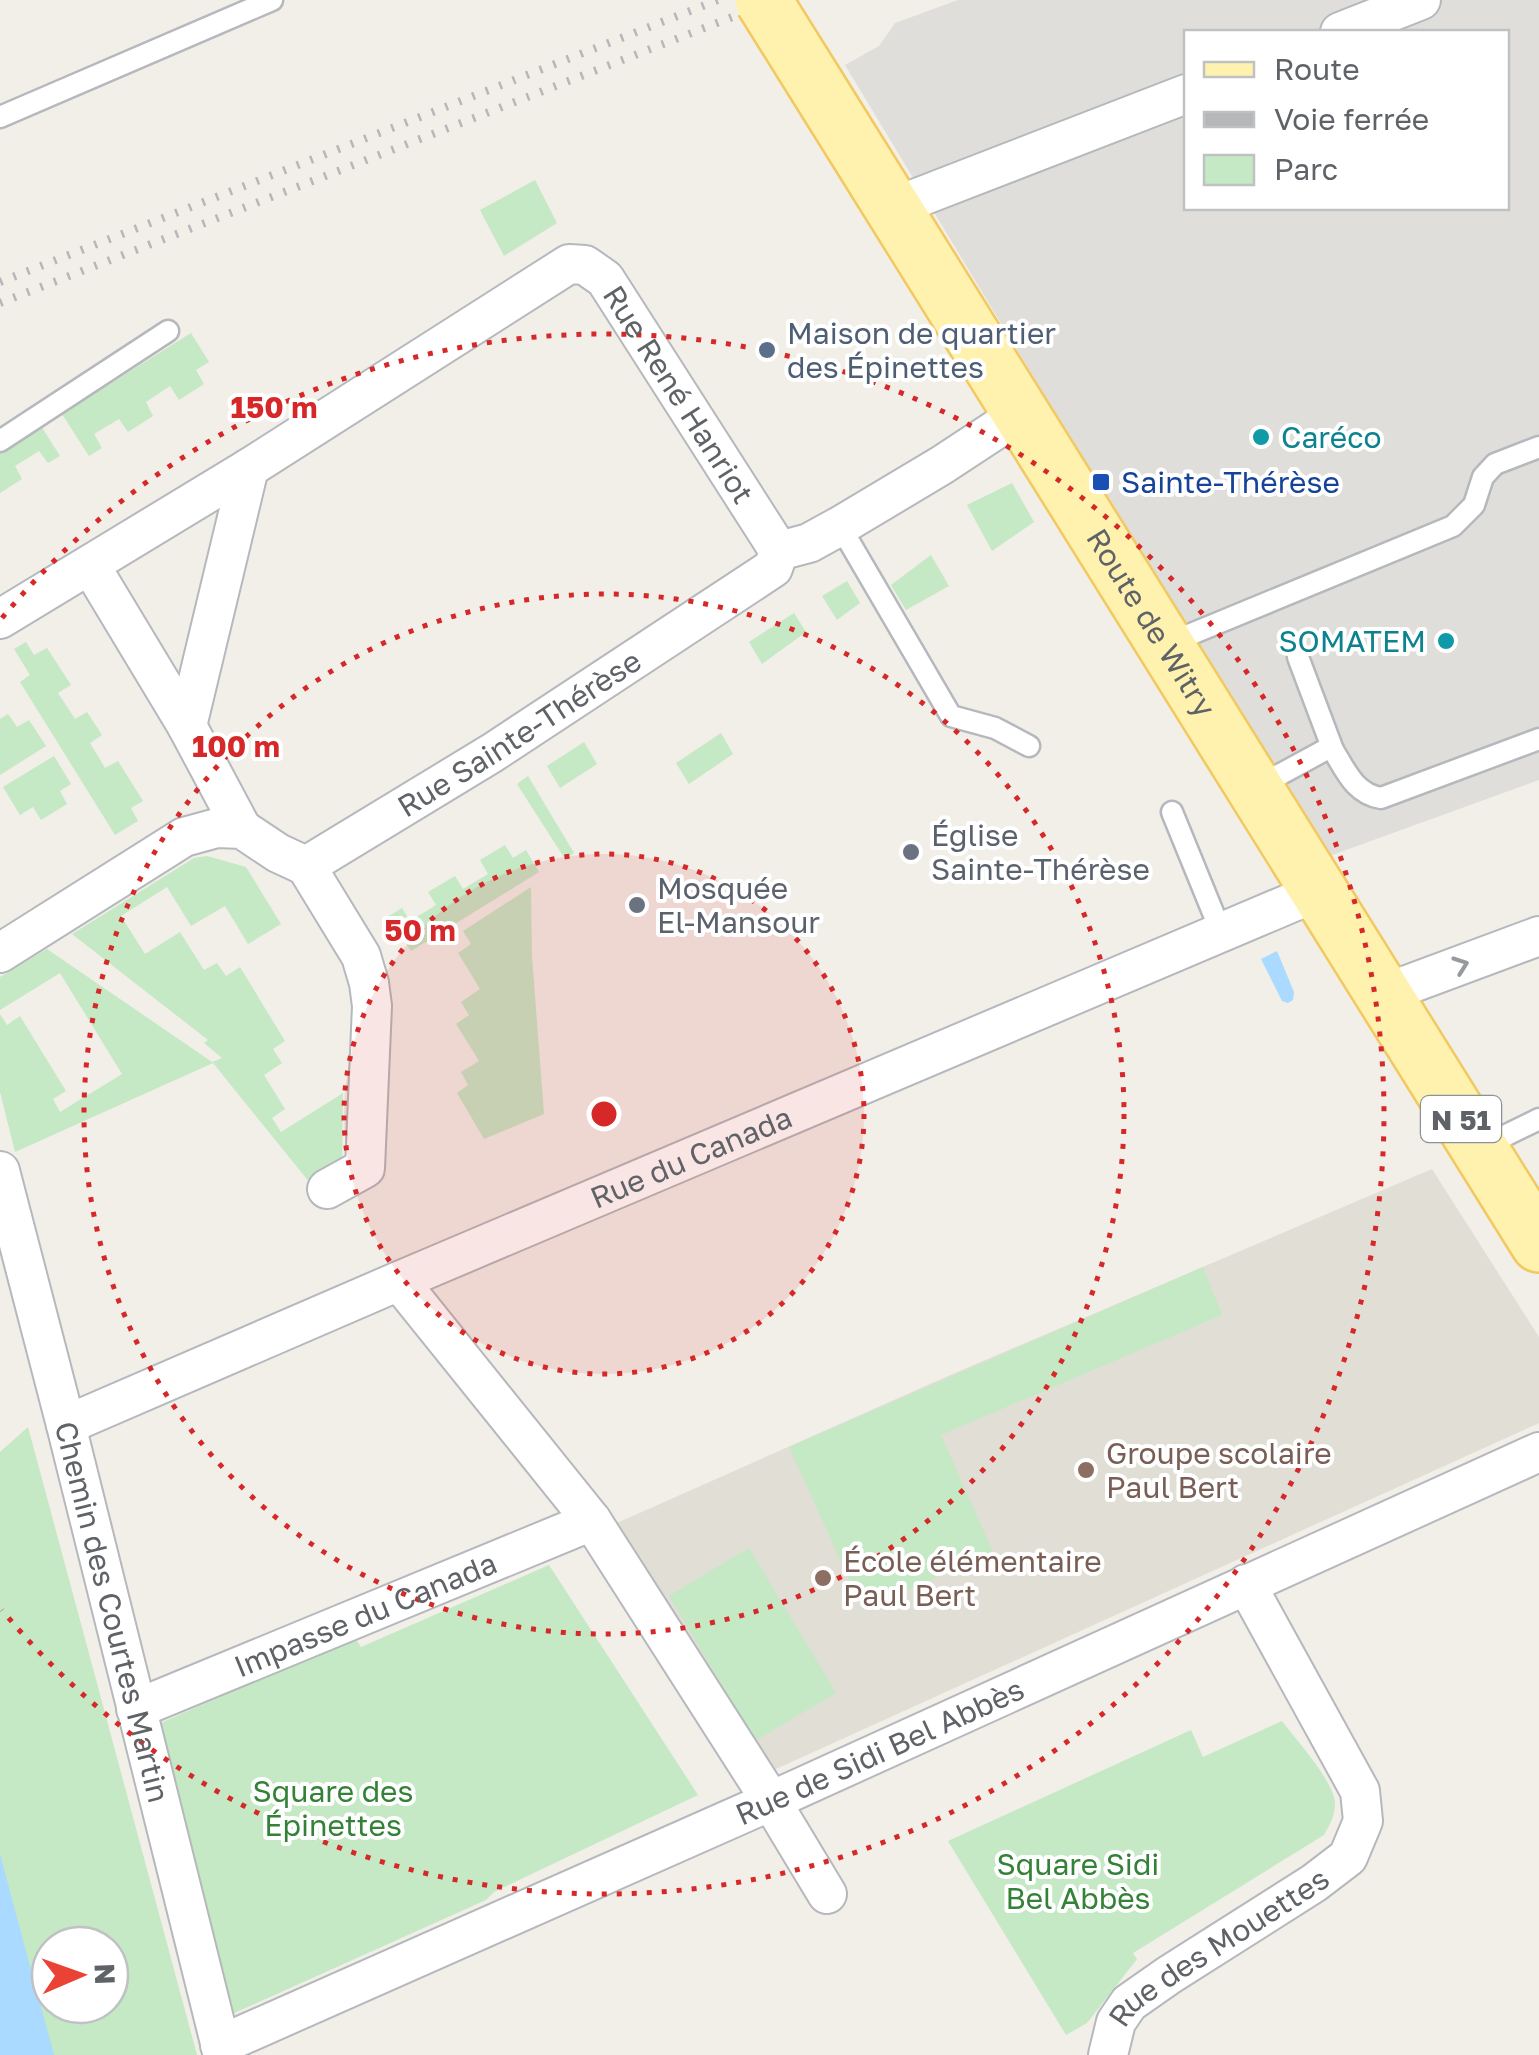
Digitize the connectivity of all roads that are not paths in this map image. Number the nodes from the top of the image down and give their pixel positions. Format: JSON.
{"nodes":[{"id":1,"x":272,"y":0,"type":"edge"},
{"id":2,"x":763,"y":0,"type":"edge"},
{"id":3,"x":1421,"y":0,"type":"edge"},
{"id":4,"x":1345,"y":30,"type":"edge"},
{"id":5,"x":1184,"y":95,"type":"edge"},
{"id":6,"x":0,"y":117,"type":"edge"},
{"id":7,"x":894,"y":211,"type":"junction"},
{"id":8,"x":168,"y":331,"type":"dead end"},
{"id":9,"x":1021,"y":413,"type":"junction"},
{"id":10,"x":0,"y":441,"type":"edge"},
{"id":11,"x":1539,"y":446,"type":"edge"},
{"id":12,"x":249,"y":468,"type":"junction"},
{"id":13,"x":840,"y":526,"type":"junction"},
{"id":14,"x":779,"y":551,"type":"junction"},
{"id":15,"x":90,"y":565,"type":"junction"},
{"id":16,"x":0,"y":619,"type":"edge"},
{"id":17,"x":1165,"y":645,"type":"junction"},
{"id":18,"x":1298,"y":656,"type":"dead end"},
{"id":19,"x":187,"y":726,"type":"junction"},
{"id":20,"x":1539,"y":739,"type":"edge"},
{"id":21,"x":1030,"y":746,"type":"dead end"},
{"id":22,"x":1333,"y":750,"type":"junction"},
{"id":23,"x":1255,"y":788,"type":"junction"},
{"id":24,"x":1172,"y":812,"type":"dead end"},
{"id":25,"x":242,"y":829,"type":"junction"},
{"id":26,"x":306,"y":866,"type":"junction"},
{"id":27,"x":1319,"y":891,"type":"junction"},
{"id":28,"x":1221,"y":932,"type":"junction"},
{"id":29,"x":1539,"y":936,"type":"edge"},
{"id":30,"x":0,"y":953,"type":"edge"},
{"id":31,"x":1383,"y":994,"type":"junction"},
{"id":32,"x":1539,"y":1120,"type":"edge"},
{"id":33,"x":1479,"y":1148,"type":"junction"},
{"id":34,"x":0,"y":1171,"type":"edge"},
{"id":35,"x":327,"y":1188,"type":"dead end"},
{"id":36,"x":1536,"y":1234,"type":"edge"},
{"id":37,"x":399,"y":1281,"type":"junction"},
{"id":38,"x":66,"y":1425,"type":"junction"},
{"id":39,"x":1539,"y":1452,"type":"edge"},
{"id":40,"x":592,"y":1521,"type":"junction"},
{"id":41,"x":1246,"y":1584,"type":"junction"},
{"id":42,"x":136,"y":1708,"type":"junction"},
{"id":43,"x":771,"y":1801,"type":"junction"},
{"id":44,"x":827,"y":1894,"type":"dead end"},
{"id":45,"x":222,"y":2050,"type":"edge"},
{"id":46,"x":1108,"y":2055,"type":"edge"}],
"edges":[{"from":1,"to":6,"type":"lane"},
{"from":2,"to":7,"type":"main road","name":"Route de Witry","number":"N 51","bridge":true},
{"from":3,"to":4,"type":"street"},
{"from":5,"to":7,"type":"street"},
{"from":7,"to":9,"type":"main road","name":"Route de Witry","number":"N 51"},
{"from":8,"to":10,"type":"lane"},
{"from":9,"to":13,"type":"street","name":"Rue Sainte-Thérèse"},
{"from":9,"to":17,"type":"main road","name":"Route de Witry","number":"N 51"},
{"from":11,"to":17,"type":"lane"},
{"from":12,"to":14,"type":"street","name":"Rue René Hanriot"},
{"from":12,"to":15,"type":"street","name":"Rue René Hanriot"},
{"from":12,"to":19,"type":"street"},
{"from":13,"to":14,"type":"street","name":"Rue Sainte-Thérèse"},
{"from":13,"to":21,"type":"lane"},
{"from":14,"to":26,"type":"street","name":"Rue Sainte-Thérèse"},
{"from":15,"to":16,"type":"street","name":"Rue René Hanriot"},
{"from":15,"to":19,"type":"street"},
{"from":17,"to":23,"type":"main road","name":"Route de Witry","number":"N 51"},
{"from":18,"to":22,"type":"lane"},
{"from":19,"to":25,"type":"street"},
{"from":20,"to":22,"type":"lane"},
{"from":22,"to":23,"type":"lane"},
{"from":23,"to":27,"type":"main road","name":"Route de Witry","number":"N 51"},
{"from":24,"to":28,"type":"lane"},
{"from":25,"to":26,"type":"street"},
{"from":25,"to":30,"type":"street"},
{"from":26,"to":35,"type":"street"},
{"from":27,"to":28,"type":"street","name":"Rue du Canada"},
{"from":27,"to":31,"type":"main road","name":"Route de Witry","number":"N 51"},
{"from":28,"to":37,"type":"street","name":"Rue du Canada"},
{"from":31,"to":29,"type":"street","one_way":true},
{"from":31,"to":33,"type":"main road","name":"Route de Witry","number":"N 51"},
{"from":32,"to":33,"type":"lane"},
{"from":33,"to":36,"type":"main road","name":"Route de Witry","number":"N 51"},
{"from":34,"to":38,"type":"street","name":"Chemin des Courtes Martin"},
{"from":37,"to":38,"type":"street","name":"Rue du Canada"},
{"from":37,"to":40,"type":"street"},
{"from":38,"to":42,"type":"street","name":"Chemin des Courtes Martin"},
{"from":39,"to":41,"type":"street","name":"Rue de Sidi Bel Abbès"},
{"from":40,"to":42,"type":"street","name":"Impasse du Canada"},
{"from":40,"to":43,"type":"street"},
{"from":41,"to":43,"type":"street","name":"Rue de Sidi Bel Abbès"},
{"from":41,"to":46,"type":"street","name":"Rue des Mouettes"},
{"from":42,"to":45,"type":"street","name":"Chemin des Courtes Martin"},
{"from":43,"to":44,"type":"street"},
{"from":43,"to":45,"type":"street","name":"Rue de Sidi Bel Abbès"}]}
